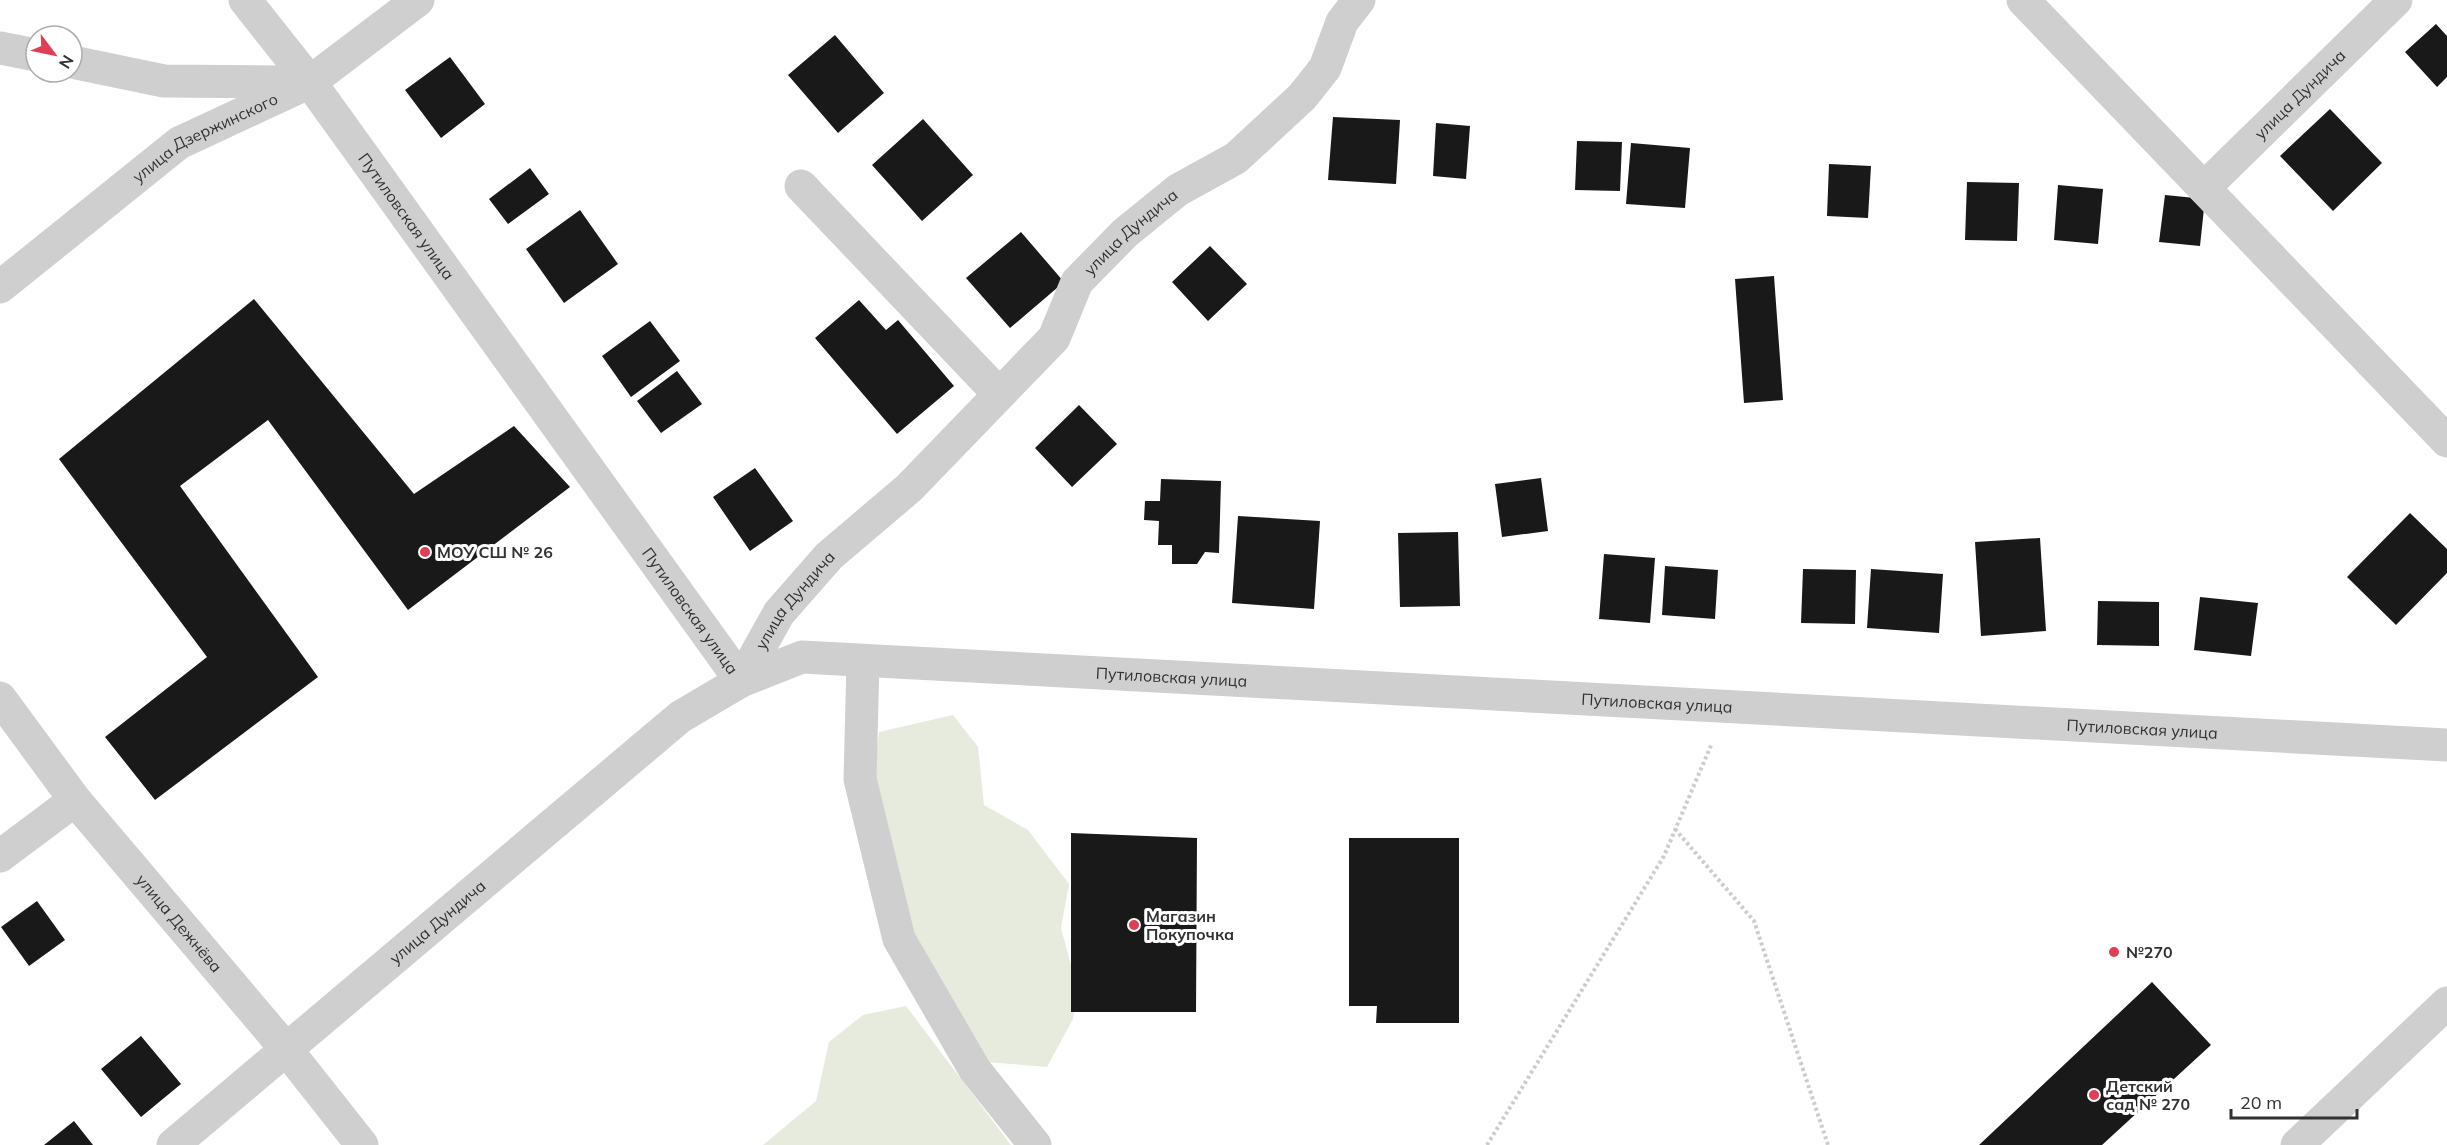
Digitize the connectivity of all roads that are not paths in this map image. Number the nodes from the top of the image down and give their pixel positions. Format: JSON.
{"nodes":[{"id":1,"x":245,"y":0,"type":"edge"},
{"id":2,"x":418,"y":0,"type":"edge"},
{"id":3,"x":2023,"y":0,"type":"edge"},
{"id":4,"x":2396,"y":0,"type":"edge"},
{"id":5,"x":1344,"y":7,"type":"edge"},
{"id":6,"x":0,"y":48,"type":"edge"},
{"id":7,"x":24,"y":53,"type":"edge"},
{"id":8,"x":84,"y":64,"type":"edge"},
{"id":9,"x":310,"y":82,"type":"junction"},
{"id":10,"x":801,"y":186,"type":"dead end"},
{"id":11,"x":2204,"y":188,"type":"junction"},
{"id":12,"x":0,"y":287,"type":"edge"},
{"id":13,"x":999,"y":394,"type":"junction"},
{"id":14,"x":2447,"y":441,"type":"edge"},
{"id":15,"x":863,"y":662,"type":"junction"},
{"id":16,"x":741,"y":681,"type":"junction"},
{"id":17,"x":0,"y":698,"type":"edge"},
{"id":18,"x":2447,"y":745,"type":"edge"},
{"id":19,"x":75,"y":800,"type":"junction"},
{"id":20,"x":0,"y":856,"type":"edge"},
{"id":21,"x":2447,"y":1003,"type":"edge"},
{"id":22,"x":286,"y":1049,"type":"junction"},
{"id":23,"x":173,"y":1145,"type":"edge"},
{"id":24,"x":362,"y":1145,"type":"edge"},
{"id":25,"x":1035,"y":1145,"type":"edge"},
{"id":26,"x":2297,"y":1145,"type":"edge"}],
"edges":[{"from":1,"to":9,"type":"street","name":"Путиловская улица"},
{"from":2,"to":9,"type":"street","name":"улица Дзержинского"},
{"from":3,"to":11,"type":"street"},
{"from":4,"to":11,"type":"street","name":"улица Дундича"},
{"from":5,"to":13,"type":"street","name":"улица Дундича"},
{"from":6,"to":7,"type":"street"},
{"from":8,"to":9,"type":"street"},
{"from":9,"to":12,"type":"street","name":"улица Дзержинского"},
{"from":9,"to":16,"type":"street","name":"Путиловская улица"},
{"from":10,"to":13,"type":"street"},
{"from":11,"to":14,"type":"street"},
{"from":13,"to":16,"type":"street","name":"улица Дундича"},
{"from":15,"to":16,"type":"street","name":"Путиловская улица"},
{"from":15,"to":18,"type":"street","name":"Путиловская улица"},
{"from":15,"to":25,"type":"street"},
{"from":16,"to":22,"type":"street","name":"улица Дундича"},
{"from":17,"to":19,"type":"street","name":"улица Дежнёва"},
{"from":19,"to":20,"type":"street"},
{"from":19,"to":22,"type":"street","name":"улица Дежнёва"},
{"from":21,"to":26,"type":"street"},
{"from":22,"to":23,"type":"street","name":"улица Дундича"},
{"from":22,"to":24,"type":"street","name":"улица Дежнёва"}]}
